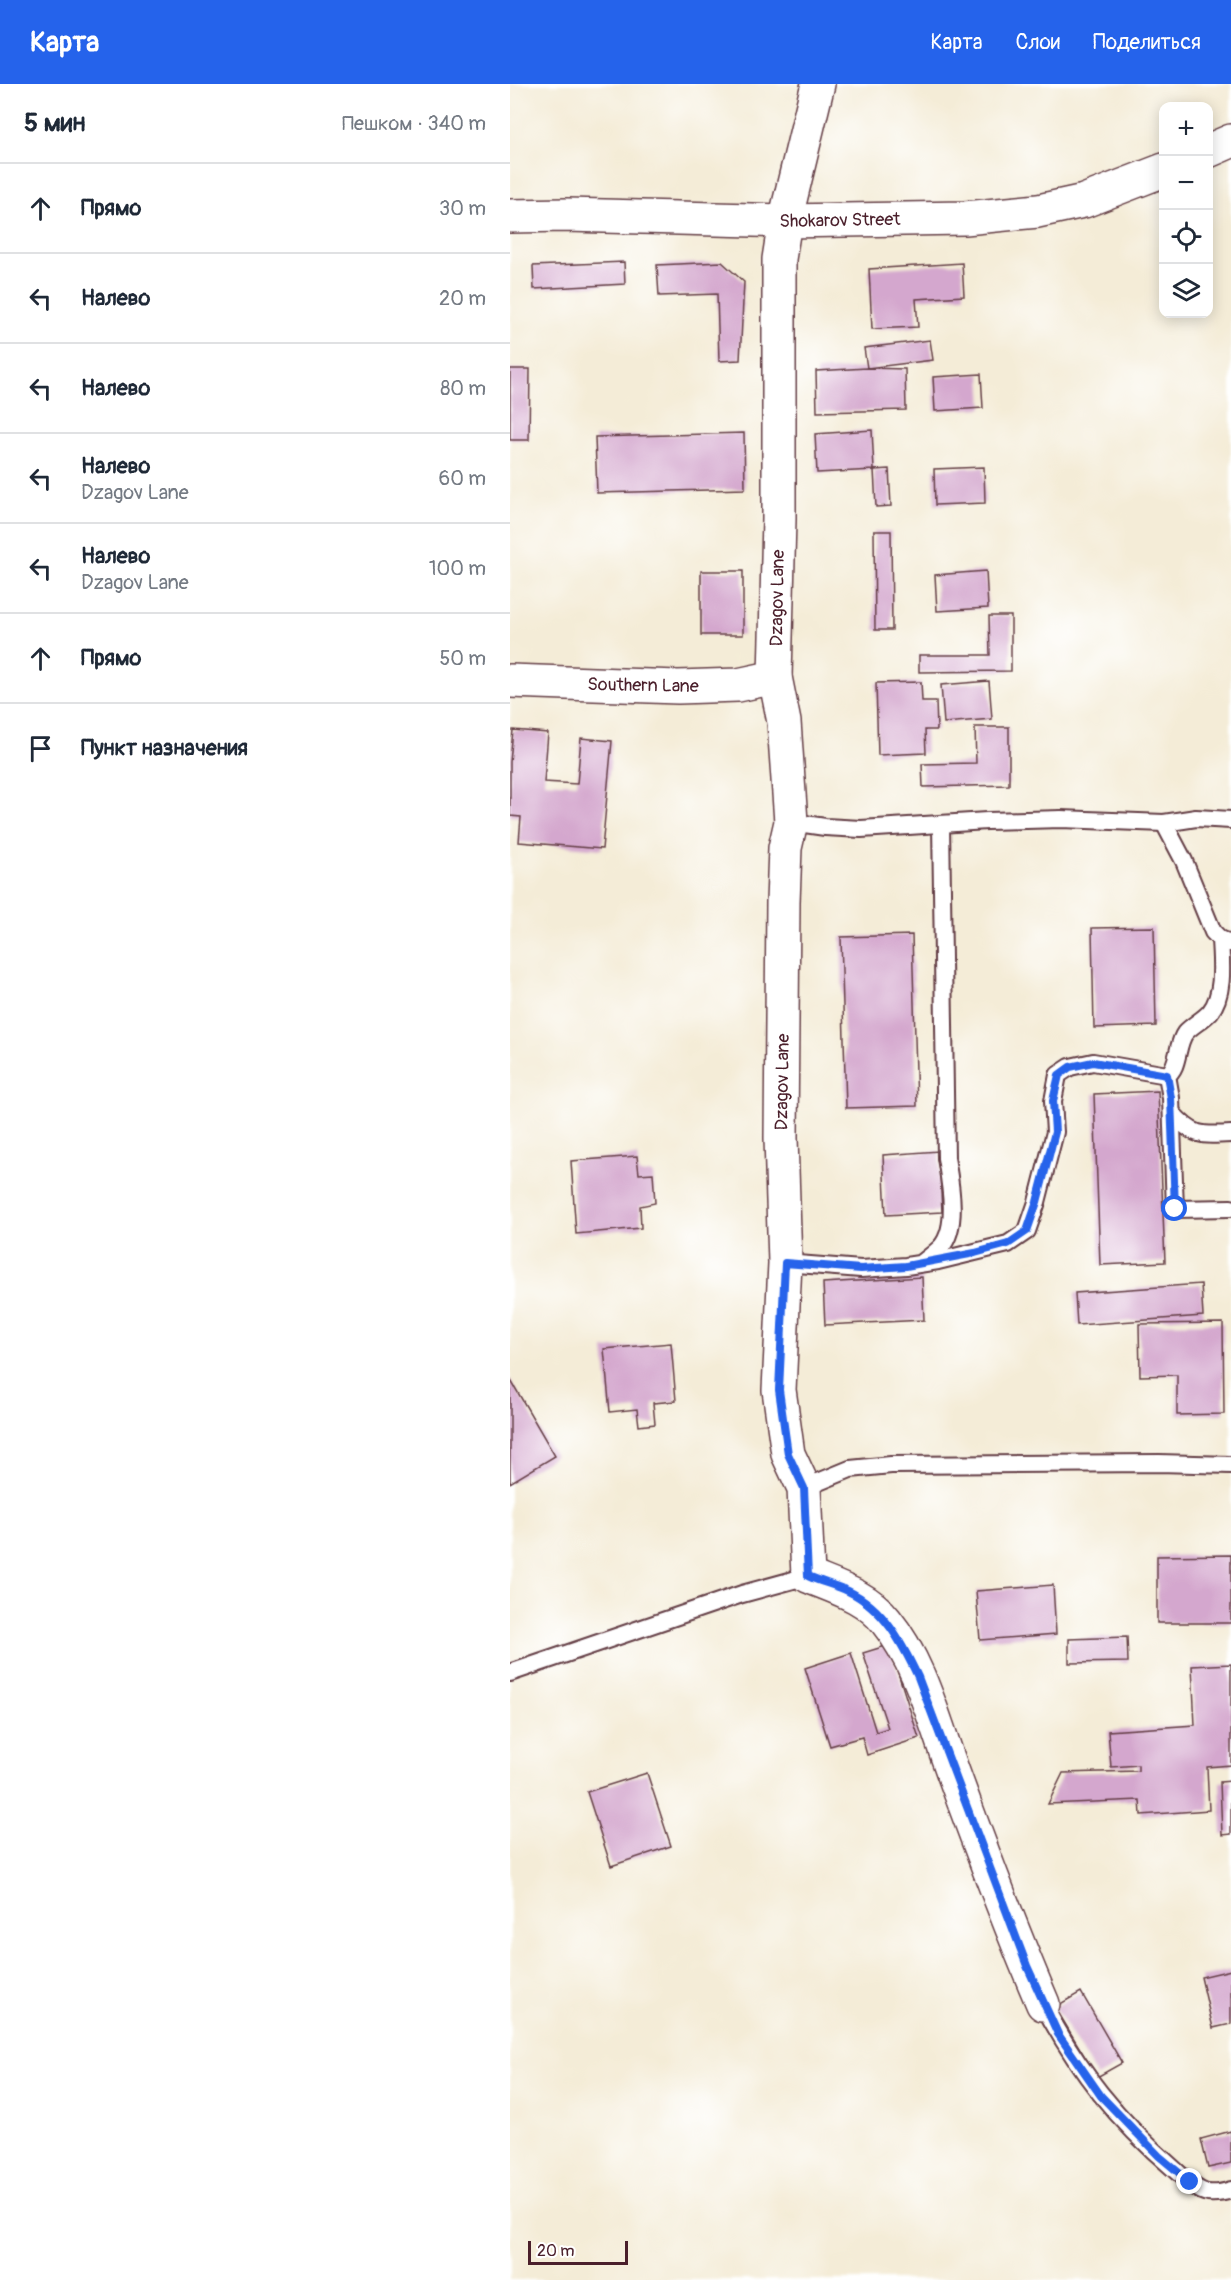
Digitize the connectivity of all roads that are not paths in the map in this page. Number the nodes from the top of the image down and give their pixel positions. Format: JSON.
{"nodes":[{"id":1,"x":818,"y":84,"type":"edge"},
{"id":2,"x":1231,"y":141,"type":"edge"},
{"id":3,"x":1213,"y":149,"type":"edge"},
{"id":4,"x":1159,"y":172,"type":"edge"},
{"id":5,"x":510,"y":216,"type":"edge"},
{"id":6,"x":785,"y":221,"type":"junction"},
{"id":7,"x":775,"y":677,"type":"junction"},
{"id":8,"x":510,"y":681,"type":"edge"},
{"id":9,"x":1231,"y":820,"type":"edge"},
{"id":10,"x":791,"y":822,"type":"junction"},
{"id":11,"x":1164,"y":823,"type":"junction"},
{"id":12,"x":941,"y":824,"type":"junction"},
{"id":13,"x":1225,"y":941,"type":"edge"},
{"id":14,"x":1167,"y":1075,"type":"junction"},
{"id":15,"x":1172,"y":1113,"type":"junction"},
{"id":16,"x":1231,"y":1134,"type":"edge"},
{"id":17,"x":1231,"y":1208,"type":"edge"},
{"id":18,"x":785,"y":1263,"type":"junction"},
{"id":19,"x":921,"y":1263,"type":"junction"},
{"id":20,"x":1231,"y":1465,"type":"edge"},
{"id":21,"x":804,"y":1488,"type":"junction"},
{"id":22,"x":808,"y":1576,"type":"junction"},
{"id":23,"x":510,"y":1673,"type":"edge"},
{"id":24,"x":1043,"y":2004,"type":"joint"},
{"id":25,"x":1231,"y":2190,"type":"edge"}],
"edges":[{"from":1,"to":6,"type":"street","name":"Dzagov Lane"},
{"from":2,"to":3,"type":"street"},
{"from":4,"to":6,"type":"street","name":"Shokarov Street"},
{"from":5,"to":6,"type":"street","name":"Shokarov Street"},
{"from":6,"to":7,"type":"street","name":"Dzagov Lane"},
{"from":7,"to":8,"type":"street","name":"Southern Lane"},
{"from":7,"to":10,"type":"street","name":"Dzagov Lane"},
{"from":9,"to":11,"type":"lane"},
{"from":10,"to":12,"type":"lane"},
{"from":10,"to":18,"type":"street","name":"Dzagov Lane"},
{"from":11,"to":12,"type":"lane"},
{"from":11,"to":13,"type":"lane"},
{"from":12,"to":19,"type":"lane"},
{"from":13,"to":14,"type":"lane"},
{"from":14,"to":15,"type":"lane"},
{"from":14,"to":19,"type":"lane"},
{"from":15,"to":16,"type":"lane"},
{"from":15,"to":17,"type":"lane"},
{"from":18,"to":19,"type":"lane"},
{"from":18,"to":21,"type":"street","name":"Dzagov Lane"},
{"from":20,"to":21,"type":"lane"},
{"from":21,"to":22,"type":"street","name":"Dzagov Lane"},
{"from":22,"to":23,"type":"lane"},
{"from":22,"to":24,"type":"street"},
{"from":24,"to":25,"type":"lane"}]}
